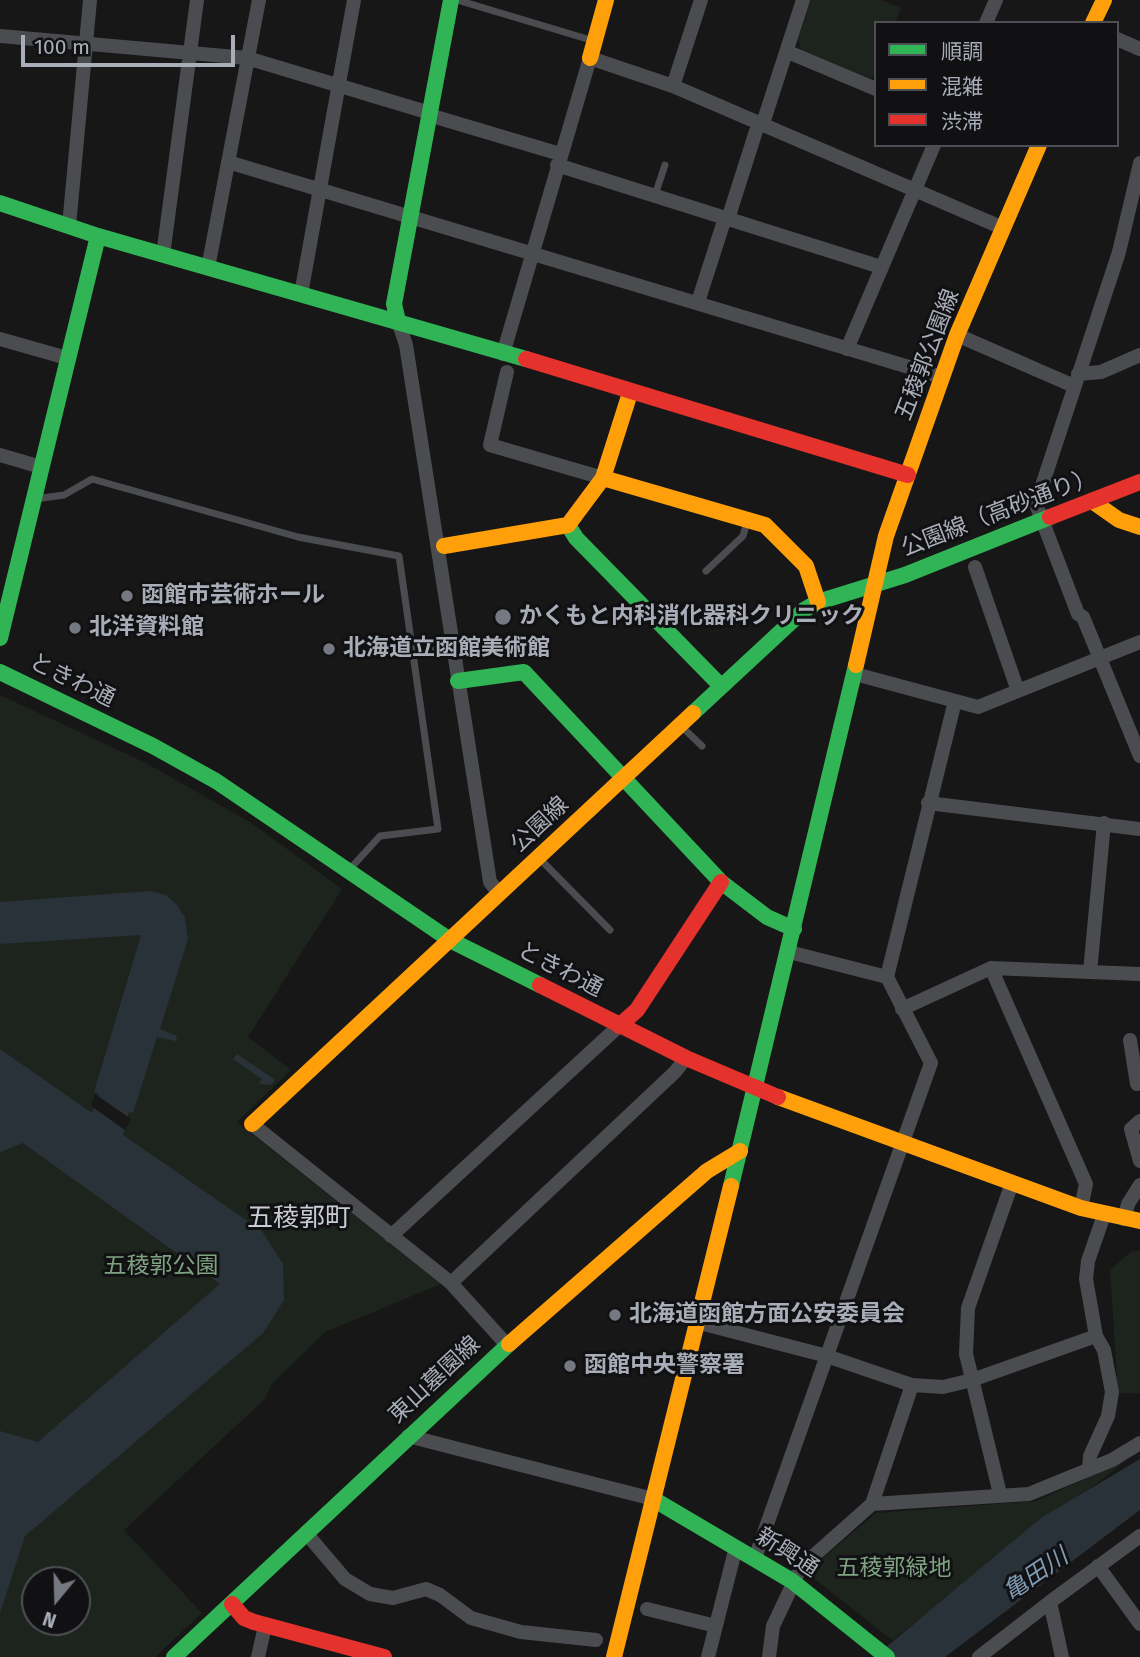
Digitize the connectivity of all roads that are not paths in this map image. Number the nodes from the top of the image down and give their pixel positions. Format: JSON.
{"nodes":[{"id":1,"x":90,"y":0,"type":"edge"},
{"id":2,"x":197,"y":0,"type":"edge"},
{"id":3,"x":259,"y":0,"type":"edge"},
{"id":4,"x":354,"y":0,"type":"edge"},
{"id":5,"x":451,"y":0,"type":"edge"},
{"id":6,"x":457,"y":0,"type":"edge"},
{"id":7,"x":606,"y":0,"type":"edge"},
{"id":8,"x":701,"y":0,"type":"edge"},
{"id":9,"x":803,"y":0,"type":"edge"},
{"id":10,"x":996,"y":0,"type":"edge"},
{"id":11,"x":1104,"y":0,"type":"edge"},
{"id":12,"x":987,"y":21,"type":"edge"},
{"id":13,"x":1094,"y":21,"type":"edge"},
{"id":14,"x":0,"y":36,"type":"edge"},
{"id":15,"x":1119,"y":40,"type":"edge"},
{"id":16,"x":595,"y":41,"type":"junction"},
{"id":17,"x":86,"y":45,"type":"junction"},
{"id":18,"x":1140,"y":49,"type":"edge"},
{"id":19,"x":788,"y":52,"type":"junction"},
{"id":20,"x":190,"y":53,"type":"junction"},
{"id":21,"x":247,"y":58,"type":"junction"},
{"id":22,"x":590,"y":58,"type":"junction"},
{"id":23,"x":339,"y":86,"type":"junction"},
{"id":24,"x":673,"y":86,"type":"junction"},
{"id":25,"x":874,"y":88,"type":"edge"},
{"id":26,"x":429,"y":114,"type":"junction"},
{"id":27,"x":765,"y":117,"type":"dead end"},
{"id":28,"x":757,"y":131,"type":"dead end"},
{"id":29,"x":933,"y":147,"type":"edge"},
{"id":30,"x":1039,"y":147,"type":"edge"},
{"id":31,"x":559,"y":160,"type":"junction"},
{"id":32,"x":228,"y":162,"type":"junction"},
{"id":33,"x":1140,"y":163,"type":"edge"},
{"id":34,"x":665,"y":165,"type":"dead end"},
{"id":35,"x":319,"y":190,"type":"junction"},
{"id":36,"x":914,"y":190,"type":"junction"},
{"id":37,"x":655,"y":195,"type":"junction"},
{"id":38,"x":0,"y":204,"type":"edge"},
{"id":39,"x":410,"y":216,"type":"junction"},
{"id":40,"x":727,"y":219,"type":"junction"},
{"id":41,"x":69,"y":226,"type":"junction"},
{"id":42,"x":1003,"y":228,"type":"junction"},
{"id":43,"x":98,"y":236,"type":"junction"},
{"id":44,"x":531,"y":253,"type":"junction"},
{"id":45,"x":163,"y":255,"type":"junction"},
{"id":46,"x":881,"y":267,"type":"junction"},
{"id":47,"x":208,"y":268,"type":"junction"},
{"id":48,"x":301,"y":294,"type":"junction"},
{"id":49,"x":698,"y":302,"type":"junction"},
{"id":50,"x":398,"y":321,"type":"junction"},
{"id":51,"x":957,"y":335,"type":"junction"},
{"id":52,"x":0,"y":339,"type":"edge"},
{"id":53,"x":847,"y":348,"type":"junction"},
{"id":54,"x":503,"y":354,"type":"junction"},
{"id":55,"x":1140,"y":355,"type":"edge"},
{"id":56,"x":67,"y":358,"type":"junction"},
{"id":57,"x":507,"y":372,"type":"dead end"},
{"id":58,"x":942,"y":377,"type":"junction"},
{"id":59,"x":1076,"y":380,"type":"junction"},
{"id":60,"x":629,"y":393,"type":"junction"},
{"id":61,"x":0,"y":456,"type":"edge"},
{"id":62,"x":41,"y":467,"type":"junction"},
{"id":63,"x":908,"y":475,"type":"junction"},
{"id":64,"x":603,"y":478,"type":"junction"},
{"id":65,"x":1140,"y":482,"type":"edge"},
{"id":66,"x":34,"y":499,"type":"junction"},
{"id":67,"x":1092,"y":501,"type":"junction"},
{"id":68,"x":748,"y":520,"type":"junction"},
{"id":69,"x":1041,"y":521,"type":"junction"},
{"id":70,"x":568,"y":525,"type":"junction"},
{"id":71,"x":1140,"y":527,"type":"edge"},
{"id":72,"x":444,"y":546,"type":"dead end"},
{"id":73,"x":975,"y":567,"type":"dead end"},
{"id":74,"x":706,"y":571,"type":"dead end"},
{"id":75,"x":875,"y":586,"type":"junction"},
{"id":76,"x":5,"y":595,"type":"edge"},
{"id":77,"x":818,"y":602,"type":"junction"},
{"id":78,"x":0,"y":638,"type":"edge"},
{"id":79,"x":1140,"y":642,"type":"edge"},
{"id":80,"x":453,"y":646,"type":"junction"},
{"id":81,"x":413,"y":654,"type":"junction"},
{"id":82,"x":1101,"y":659,"type":"junction"},
{"id":83,"x":0,"y":672,"type":"edge"},
{"id":84,"x":855,"y":674,"type":"junction"},
{"id":85,"x":458,"y":681,"type":"junction"},
{"id":86,"x":721,"y":685,"type":"junction"},
{"id":87,"x":1018,"y":691,"type":"junction"},
{"id":88,"x":954,"y":701,"type":"junction"},
{"id":89,"x":680,"y":725,"type":"junction"},
{"id":90,"x":702,"y":746,"type":"dead end"},
{"id":91,"x":1140,"y":755,"type":"edge"},
{"id":92,"x":626,"y":777,"type":"junction"},
{"id":93,"x":928,"y":803,"type":"junction"},
{"id":94,"x":1104,"y":823,"type":"junction"},
{"id":95,"x":1140,"y":829,"type":"edge"},
{"id":96,"x":538,"y":858,"type":"junction"},
{"id":97,"x":348,"y":871,"type":"junction"},
{"id":98,"x":721,"y":882,"type":"junction"},
{"id":99,"x":499,"y":893,"type":"junction"},
{"id":100,"x":794,"y":929,"type":"junction"},
{"id":101,"x":610,"y":930,"type":"dead end"},
{"id":102,"x":450,"y":940,"type":"junction"},
{"id":103,"x":789,"y":952,"type":"junction"},
{"id":104,"x":991,"y":968,"type":"junction"},
{"id":105,"x":1090,"y":972,"type":"junction"},
{"id":106,"x":1140,"y":974,"type":"edge"},
{"id":107,"x":887,"y":977,"type":"junction"},
{"id":108,"x":902,"y":1009,"type":"junction"},
{"id":109,"x":619,"y":1026,"type":"junction"},
{"id":110,"x":1130,"y":1040,"type":"dead end"},
{"id":111,"x":686,"y":1058,"type":"junction"},
{"id":112,"x":1139,"y":1088,"type":"edge"},
{"id":113,"x":755,"y":1089,"type":"junction"},
{"id":114,"x":1140,"y":1121,"type":"edge"},
{"id":115,"x":252,"y":1124,"type":"joint"},
{"id":116,"x":902,"y":1142,"type":"junction"},
{"id":117,"x":740,"y":1151,"type":"junction"},
{"id":118,"x":1140,"y":1161,"type":"edge"},
{"id":119,"x":1012,"y":1183,"type":"junction"},
{"id":120,"x":1140,"y":1185,"type":"edge"},
{"id":121,"x":1081,"y":1208,"type":"junction"},
{"id":122,"x":1104,"y":1216,"type":"junction"},
{"id":123,"x":1132,"y":1220,"type":"edge"},
{"id":124,"x":391,"y":1236,"type":"junction"},
{"id":125,"x":451,"y":1283,"type":"junction"},
{"id":126,"x":696,"y":1322,"type":"junction"},
{"id":127,"x":1096,"y":1336,"type":"junction"},
{"id":128,"x":507,"y":1345,"type":"junction"},
{"id":129,"x":827,"y":1356,"type":"junction"},
{"id":130,"x":972,"y":1380,"type":"junction"},
{"id":131,"x":912,"y":1385,"type":"junction"},
{"id":132,"x":408,"y":1436,"type":"junction"},
{"id":133,"x":1140,"y":1443,"type":"edge"},
{"id":134,"x":1089,"y":1469,"type":"junction"},
{"id":135,"x":1000,"y":1494,"type":"junction"},
{"id":136,"x":653,"y":1499,"type":"junction"},
{"id":137,"x":872,"y":1504,"type":"junction"},
{"id":138,"x":306,"y":1533,"type":"junction"},
{"id":139,"x":1140,"y":1536,"type":"edge"},
{"id":140,"x":736,"y":1547,"type":"junction"},
{"id":141,"x":755,"y":1558,"type":"junction"},
{"id":142,"x":1098,"y":1566,"type":"junction"},
{"id":143,"x":792,"y":1581,"type":"junction"},
{"id":144,"x":1051,"y":1602,"type":"junction"},
{"id":145,"x":232,"y":1604,"type":"junction"},
{"id":146,"x":647,"y":1609,"type":"dead end"},
{"id":147,"x":1140,"y":1624,"type":"edge"},
{"id":148,"x":265,"y":1626,"type":"junction"},
{"id":149,"x":716,"y":1626,"type":"junction"},
{"id":150,"x":597,"y":1640,"type":"dead end"},
{"id":151,"x":881,"y":1652,"type":"edge"},
{"id":152,"x":174,"y":1657,"type":"edge"},
{"id":153,"x":258,"y":1657,"type":"edge"},
{"id":154,"x":384,"y":1657,"type":"edge"},
{"id":155,"x":614,"y":1657,"type":"edge"},
{"id":156,"x":708,"y":1657,"type":"edge"},
{"id":157,"x":769,"y":1657,"type":"edge"},
{"id":158,"x":978,"y":1657,"type":"edge"},
{"id":159,"x":1062,"y":1657,"type":"edge"}],
"edges":[{"from":1,"to":17,"type":"street"},
{"from":2,"to":20,"type":"street"},
{"from":3,"to":21,"type":"street"},
{"from":4,"to":23,"type":"street"},
{"from":5,"to":26,"type":"street"},
{"from":6,"to":16,"type":"lane"},
{"from":7,"to":16,"type":"street"},
{"from":8,"to":24,"type":"street"},
{"from":9,"to":19,"type":"street"},
{"from":10,"to":12,"type":"street"},
{"from":11,"to":13,"type":"street"},
{"from":14,"to":17,"type":"street"},
{"from":15,"to":18,"type":"street"},
{"from":16,"to":22,"type":"street"},
{"from":17,"to":20,"type":"street"},
{"from":17,"to":41,"type":"street"},
{"from":19,"to":25,"type":"street"},
{"from":19,"to":27,"type":"street"},
{"from":20,"to":21,"type":"street"},
{"from":20,"to":45,"type":"street"},
{"from":21,"to":23,"type":"street"},
{"from":21,"to":32,"type":"street"},
{"from":22,"to":24,"type":"street"},
{"from":22,"to":31,"type":"street"},
{"from":23,"to":26,"type":"street"},
{"from":23,"to":35,"type":"street"},
{"from":24,"to":36,"type":"street"},
{"from":26,"to":31,"type":"street"},
{"from":26,"to":39,"type":"street"},
{"from":28,"to":40,"type":"street"},
{"from":29,"to":36,"type":"street"},
{"from":30,"to":42,"type":"street","name":"五稜郭公園線"},
{"from":31,"to":37,"type":"street"},
{"from":31,"to":44,"type":"street"},
{"from":32,"to":35,"type":"street"},
{"from":32,"to":47,"type":"street"},
{"from":33,"to":59,"type":"street"},
{"from":34,"to":37,"type":"lane"},
{"from":35,"to":39,"type":"street"},
{"from":35,"to":48,"type":"street"},
{"from":36,"to":42,"type":"street"},
{"from":36,"to":46,"type":"street"},
{"from":37,"to":40,"type":"street"},
{"from":38,"to":41,"type":"street"},
{"from":39,"to":44,"type":"street"},
{"from":39,"to":50,"type":"street"},
{"from":40,"to":46,"type":"street"},
{"from":40,"to":49,"type":"street"},
{"from":41,"to":43,"type":"street"},
{"from":42,"to":51,"type":"street","name":"五稜郭公園線"},
{"from":43,"to":45,"type":"street"},
{"from":43,"to":56,"type":"street"},
{"from":44,"to":49,"type":"street"},
{"from":44,"to":54,"type":"street"},
{"from":45,"to":47,"type":"street"},
{"from":46,"to":53,"type":"street"},
{"from":47,"to":48,"type":"street"},
{"from":48,"to":50,"type":"street"},
{"from":49,"to":53,"type":"street"},
{"from":50,"to":54,"type":"street"},
{"from":50,"to":80,"type":"street"},
{"from":51,"to":58,"type":"street","name":"五稜郭公園線"},
{"from":51,"to":59,"type":"street"},
{"from":52,"to":56,"type":"street"},
{"from":53,"to":58,"type":"street"},
{"from":54,"to":60,"type":"street"},
{"from":55,"to":59,"type":"street"},
{"from":56,"to":62,"type":"street"},
{"from":57,"to":64,"type":"street"},
{"from":58,"to":63,"type":"street","name":"五稜郭公園線"},
{"from":59,"to":69,"type":"street"},
{"from":60,"to":63,"type":"street"},
{"from":60,"to":64,"type":"street"},
{"from":61,"to":62,"type":"street"},
{"from":62,"to":66,"type":"street"},
{"from":63,"to":75,"type":"street","name":"五稜郭公園線"},
{"from":64,"to":68,"type":"street"},
{"from":64,"to":70,"type":"street"},
{"from":65,"to":67,"type":"street","name":"公園線（高砂通り）"},
{"from":66,"to":76,"type":"street"},
{"from":66,"to":81,"type":"lane"},
{"from":67,"to":69,"type":"street","name":"公園線（高砂通り）"},
{"from":67,"to":71,"type":"street"},
{"from":68,"to":74,"type":"lane"},
{"from":68,"to":77,"type":"street"},
{"from":69,"to":75,"type":"street","name":"公園線（高砂通り）"},
{"from":69,"to":82,"type":"street"},
{"from":70,"to":72,"type":"street"},
{"from":70,"to":86,"type":"street"},
{"from":73,"to":87,"type":"street"},
{"from":75,"to":77,"type":"street","name":"公園線"},
{"from":75,"to":84,"type":"street","name":"五稜郭公園線"},
{"from":76,"to":78,"type":"street"},
{"from":77,"to":86,"type":"street","name":"公園線"},
{"from":79,"to":82,"type":"street"},
{"from":80,"to":81,"type":"lane"},
{"from":80,"to":85,"type":"street"},
{"from":81,"to":97,"type":"lane"},
{"from":82,"to":87,"type":"street"},
{"from":82,"to":91,"type":"street"},
{"from":83,"to":97,"type":"street","name":"ときわ通"},
{"from":84,"to":88,"type":"street"},
{"from":84,"to":100,"type":"street","name":"五稜郭公園線"},
{"from":85,"to":92,"type":"street"},
{"from":85,"to":99,"type":"street"},
{"from":86,"to":89,"type":"street","name":"公園線"},
{"from":87,"to":88,"type":"street"},
{"from":88,"to":93,"type":"street"},
{"from":89,"to":90,"type":"lane"},
{"from":89,"to":92,"type":"street","name":"公園線"},
{"from":92,"to":96,"type":"street","name":"公園線"},
{"from":92,"to":98,"type":"street"},
{"from":93,"to":94,"type":"street"},
{"from":93,"to":107,"type":"street"},
{"from":94,"to":95,"type":"street"},
{"from":94,"to":105,"type":"street"},
{"from":96,"to":99,"type":"street","name":"公園線"},
{"from":96,"to":101,"type":"lane"},
{"from":97,"to":102,"type":"street","name":"ときわ通"},
{"from":98,"to":100,"type":"street"},
{"from":98,"to":109,"type":"street"},
{"from":99,"to":102,"type":"street","name":"公園線"},
{"from":100,"to":103,"type":"street","name":"五稜郭公園線"},
{"from":102,"to":109,"type":"street","name":"ときわ通"},
{"from":102,"to":115,"type":"street","name":"公園線"},
{"from":103,"to":107,"type":"street"},
{"from":103,"to":113,"type":"street","name":"五稜郭公園線"},
{"from":104,"to":105,"type":"street"},
{"from":104,"to":108,"type":"street"},
{"from":104,"to":121,"type":"street"},
{"from":105,"to":106,"type":"street"},
{"from":107,"to":108,"type":"street"},
{"from":108,"to":116,"type":"street"},
{"from":109,"to":111,"type":"street","name":"ときわ通"},
{"from":109,"to":124,"type":"street"},
{"from":110,"to":112,"type":"street"},
{"from":111,"to":113,"type":"street","name":"ときわ通"},
{"from":111,"to":125,"type":"street"},
{"from":113,"to":116,"type":"street","name":"ときわ通"},
{"from":113,"to":117,"type":"street","name":"五稜郭公園線"},
{"from":114,"to":118,"type":"street"},
{"from":115,"to":124,"type":"street"},
{"from":116,"to":119,"type":"street","name":"ときわ通"},
{"from":116,"to":129,"type":"street"},
{"from":117,"to":126,"type":"street","name":"五稜郭公園線"},
{"from":117,"to":128,"type":"street","name":"東山墓園線"},
{"from":119,"to":121,"type":"street","name":"ときわ通"},
{"from":119,"to":130,"type":"street"},
{"from":120,"to":123,"type":"street"},
{"from":121,"to":122,"type":"street","name":"ときわ通"},
{"from":122,"to":123,"type":"street","name":"ときわ通"},
{"from":122,"to":127,"type":"street"},
{"from":124,"to":125,"type":"street"},
{"from":125,"to":128,"type":"street"},
{"from":126,"to":129,"type":"street"},
{"from":126,"to":136,"type":"street","name":"五稜郭公園線"},
{"from":127,"to":130,"type":"street"},
{"from":127,"to":134,"type":"street"},
{"from":128,"to":132,"type":"street","name":"東山墓園線"},
{"from":129,"to":131,"type":"street"},
{"from":129,"to":141,"type":"street"},
{"from":130,"to":131,"type":"street"},
{"from":130,"to":135,"type":"street"},
{"from":131,"to":137,"type":"street"},
{"from":132,"to":136,"type":"street"},
{"from":132,"to":138,"type":"street","name":"東山墓園線"},
{"from":133,"to":134,"type":"street"},
{"from":134,"to":135,"type":"street"},
{"from":135,"to":137,"type":"street"},
{"from":136,"to":140,"type":"street","name":"新興通"},
{"from":136,"to":155,"type":"street","name":"五稜郭公園線"},
{"from":137,"to":143,"type":"street"},
{"from":138,"to":145,"type":"street","name":"東山墓園線"},
{"from":138,"to":150,"type":"street"},
{"from":139,"to":142,"type":"street"},
{"from":140,"to":141,"type":"street","name":"新興通"},
{"from":140,"to":149,"type":"street"},
{"from":141,"to":143,"type":"street","name":"新興通"},
{"from":142,"to":144,"type":"street"},
{"from":142,"to":147,"type":"street"},
{"from":143,"to":151,"type":"street","name":"新興通"},
{"from":143,"to":157,"type":"street"},
{"from":144,"to":158,"type":"street"},
{"from":144,"to":159,"type":"street"},
{"from":145,"to":148,"type":"street"},
{"from":145,"to":152,"type":"street","name":"東山墓園線"},
{"from":146,"to":149,"type":"street"},
{"from":148,"to":153,"type":"street"},
{"from":148,"to":154,"type":"street"},
{"from":149,"to":156,"type":"street"}]}
